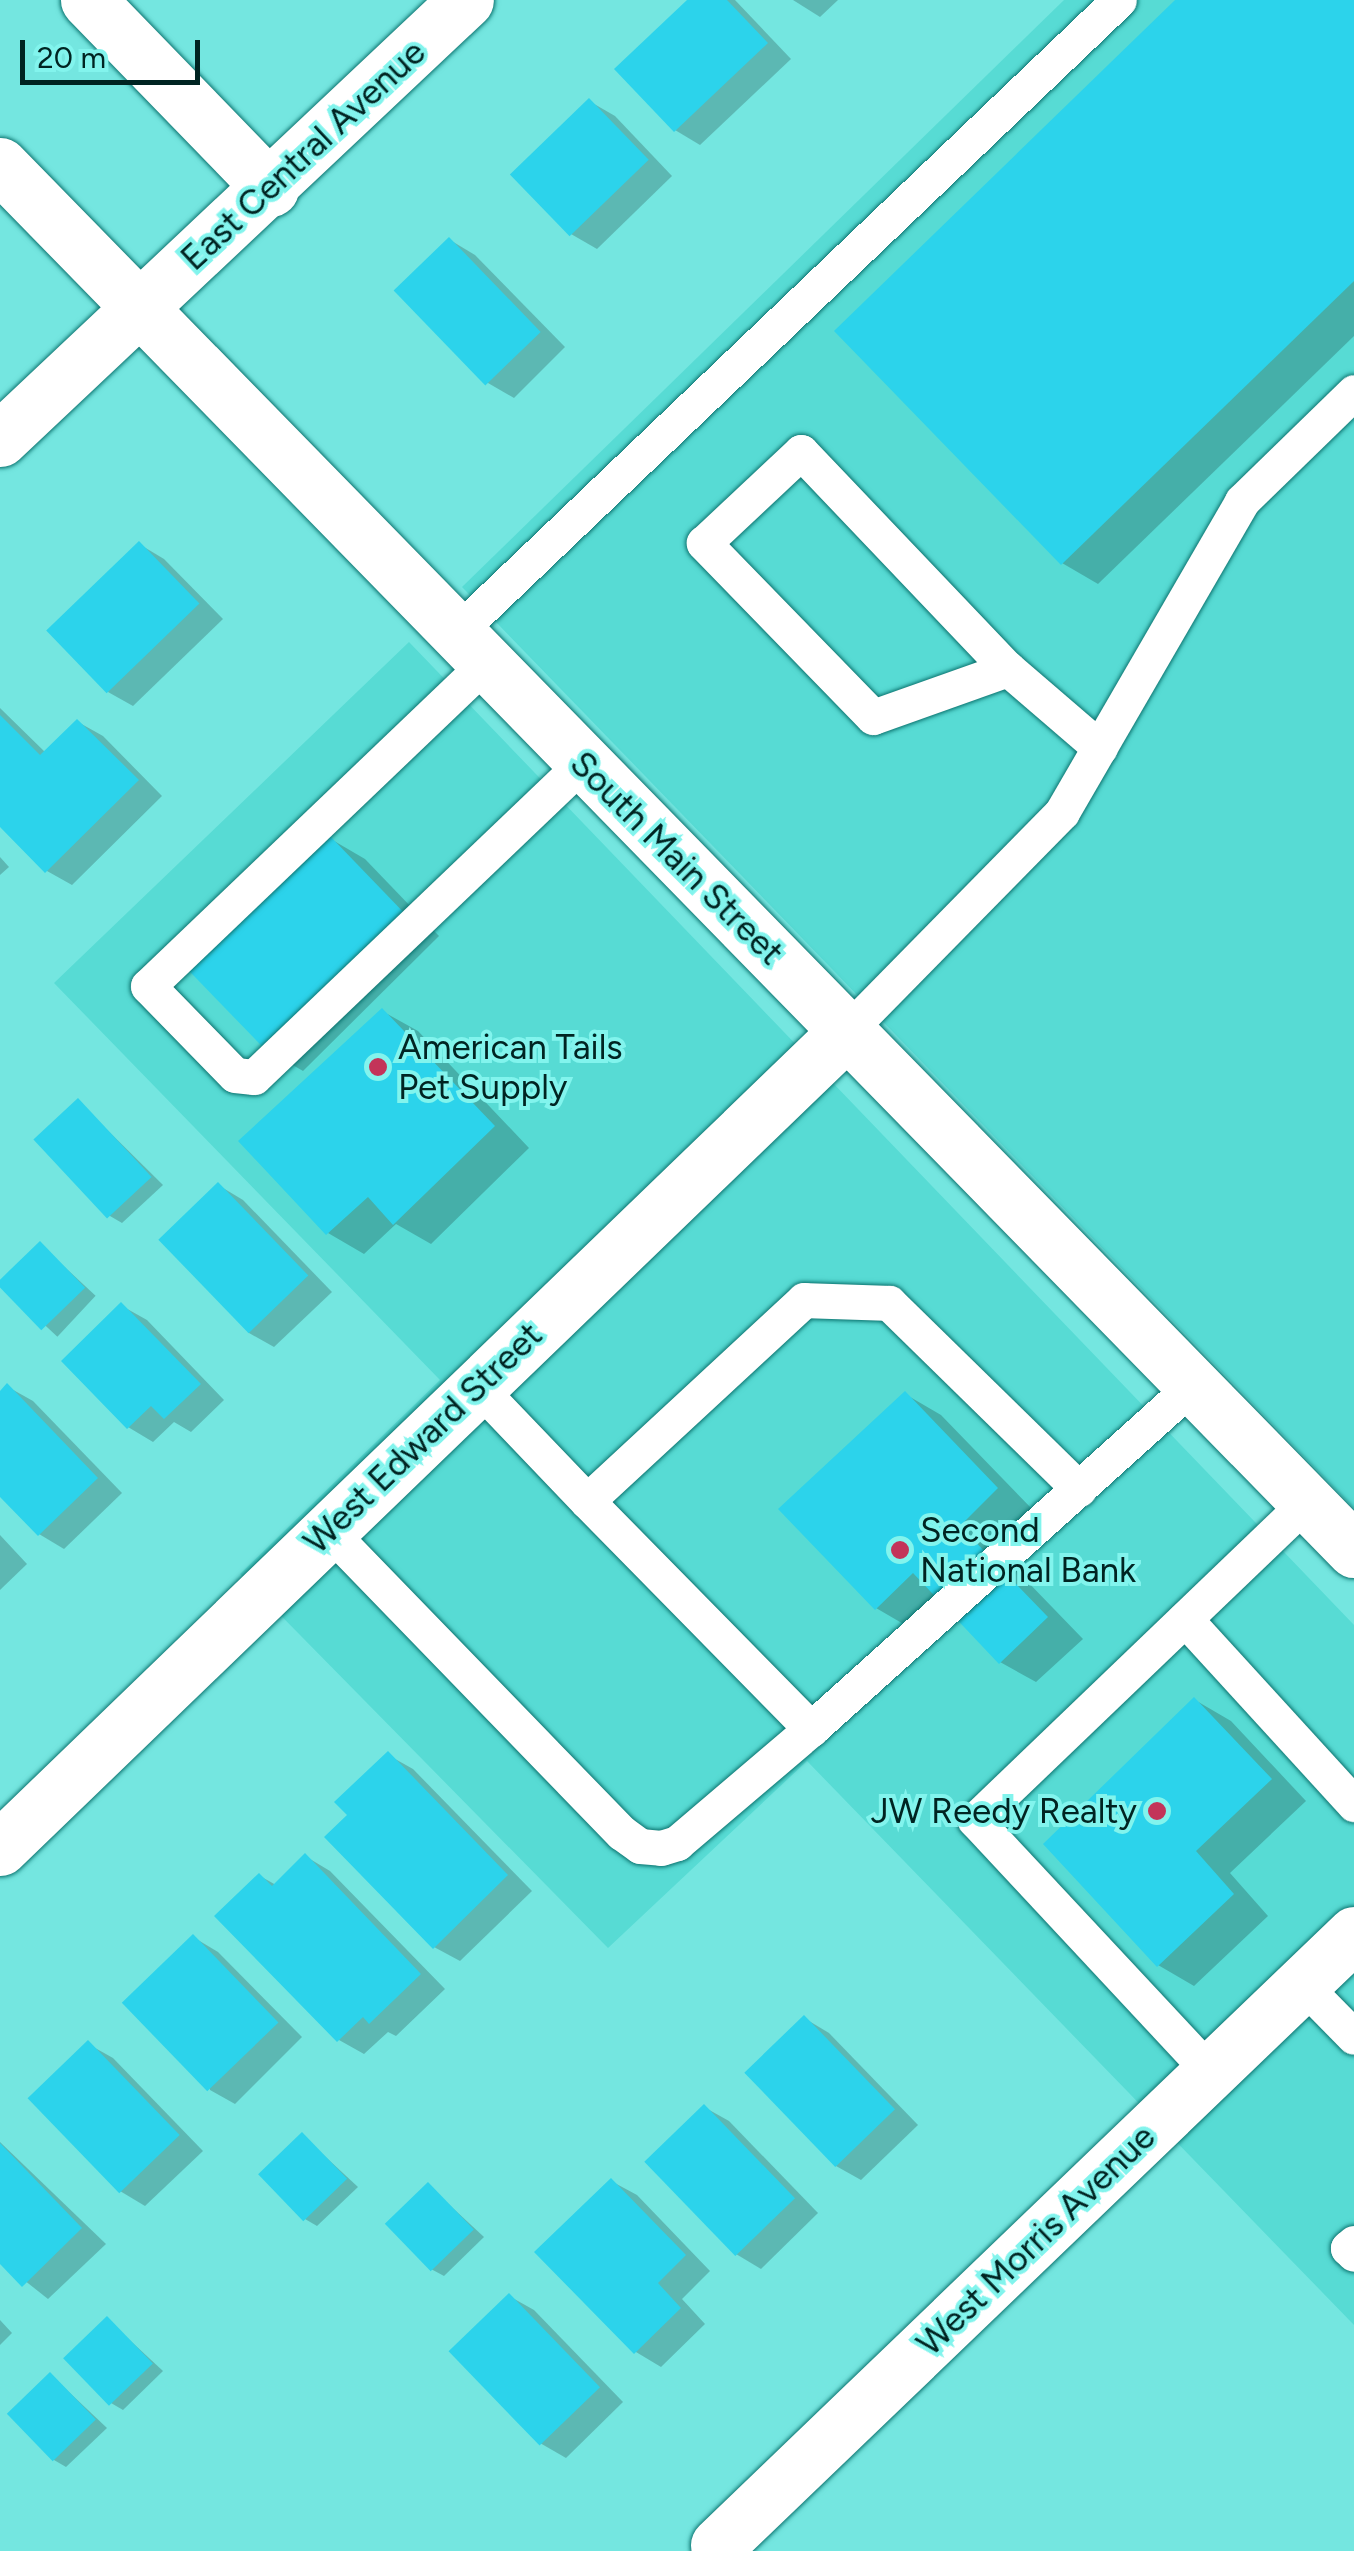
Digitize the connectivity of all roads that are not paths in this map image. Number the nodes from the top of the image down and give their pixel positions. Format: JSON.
{"nodes":[{"id":1,"x":88,"y":0,"type":"edge"},
{"id":2,"x":466,"y":0,"type":"edge"},
{"id":3,"x":1119,"y":0,"type":"edge"},
{"id":4,"x":0,"y":165,"type":"edge"},
{"id":5,"x":271,"y":188,"type":"junction"},
{"id":6,"x":137,"y":306,"type":"junction"},
{"id":7,"x":1354,"y":392,"type":"edge"},
{"id":8,"x":0,"y":439,"type":"edge"},
{"id":9,"x":470,"y":649,"type":"junction"},
{"id":10,"x":1008,"y":669,"type":"junction"},
{"id":11,"x":1100,"y":748,"type":"junction"},
{"id":12,"x":583,"y":763,"type":"junction"},
{"id":13,"x":848,"y":1030,"type":"junction"},
{"id":14,"x":1193,"y":1385,"type":"junction"},
{"id":15,"x":477,"y":1386,"type":"junction"},
{"id":16,"x":1079,"y":1490,"type":"junction"},
{"id":17,"x":587,"y":1501,"type":"junction"},
{"id":18,"x":1307,"y":1502,"type":"junction"},
{"id":19,"x":328,"y":1530,"type":"junction"},
{"id":20,"x":1354,"y":1550,"type":"edge"},
{"id":21,"x":1185,"y":1619,"type":"junction"},
{"id":22,"x":811,"y":1729,"type":"junction"},
{"id":23,"x":1354,"y":1804,"type":"edge"},
{"id":24,"x":0,"y":1848,"type":"edge"},
{"id":25,"x":1354,"y":1934,"type":"edge"},
{"id":26,"x":1302,"y":1984,"type":"junction"},
{"id":27,"x":1354,"y":2037,"type":"edge"},
{"id":28,"x":1210,"y":2072,"type":"junction"},
{"id":29,"x":1354,"y":2243,"type":"edge"},
{"id":30,"x":1354,"y":2254,"type":"edge"},
{"id":31,"x":718,"y":2545,"type":"dead end"}],
"edges":[{"from":1,"to":5,"type":"street"},
{"from":2,"to":5,"type":"street","name":"East Central Avenue"},
{"from":3,"to":9,"type":"lane"},
{"from":4,"to":6,"type":"street","name":"South Main Street"},
{"from":5,"to":6,"type":"street","name":"East Central Avenue"},
{"from":6,"to":8,"type":"street","name":"East Central Avenue"},
{"from":6,"to":9,"type":"street","name":"South Main Street"},
{"from":7,"to":11,"type":"lane"},
{"from":9,"to":12,"type":"street","name":"South Main Street"},
{"from":9,"to":12,"type":"lane"},
{"from":10,"to":10,"type":"lane"},
{"from":10,"to":11,"type":"lane"},
{"from":11,"to":13,"type":"lane"},
{"from":12,"to":13,"type":"street","name":"South Main Street"},
{"from":13,"to":14,"type":"street","name":"South Main Street"},
{"from":13,"to":15,"type":"street","name":"West Edward Street"},
{"from":14,"to":16,"type":"lane"},
{"from":14,"to":18,"type":"street","name":"South Main Street"},
{"from":15,"to":17,"type":"lane"},
{"from":15,"to":19,"type":"street","name":"West Edward Street"},
{"from":16,"to":17,"type":"lane"},
{"from":16,"to":22,"type":"lane"},
{"from":17,"to":22,"type":"lane"},
{"from":18,"to":20,"type":"street","name":"South Main Street"},
{"from":18,"to":21,"type":"lane"},
{"from":19,"to":22,"type":"lane"},
{"from":19,"to":24,"type":"street","name":"West Edward Street"},
{"from":21,"to":23,"type":"lane"},
{"from":21,"to":28,"type":"lane"},
{"from":25,"to":26,"type":"street","name":"West Morris Avenue"},
{"from":26,"to":27,"type":"lane"},
{"from":26,"to":28,"type":"street","name":"West Morris Avenue"},
{"from":28,"to":31,"type":"street","name":"West Morris Avenue"},
{"from":29,"to":30,"type":"lane"}]}
